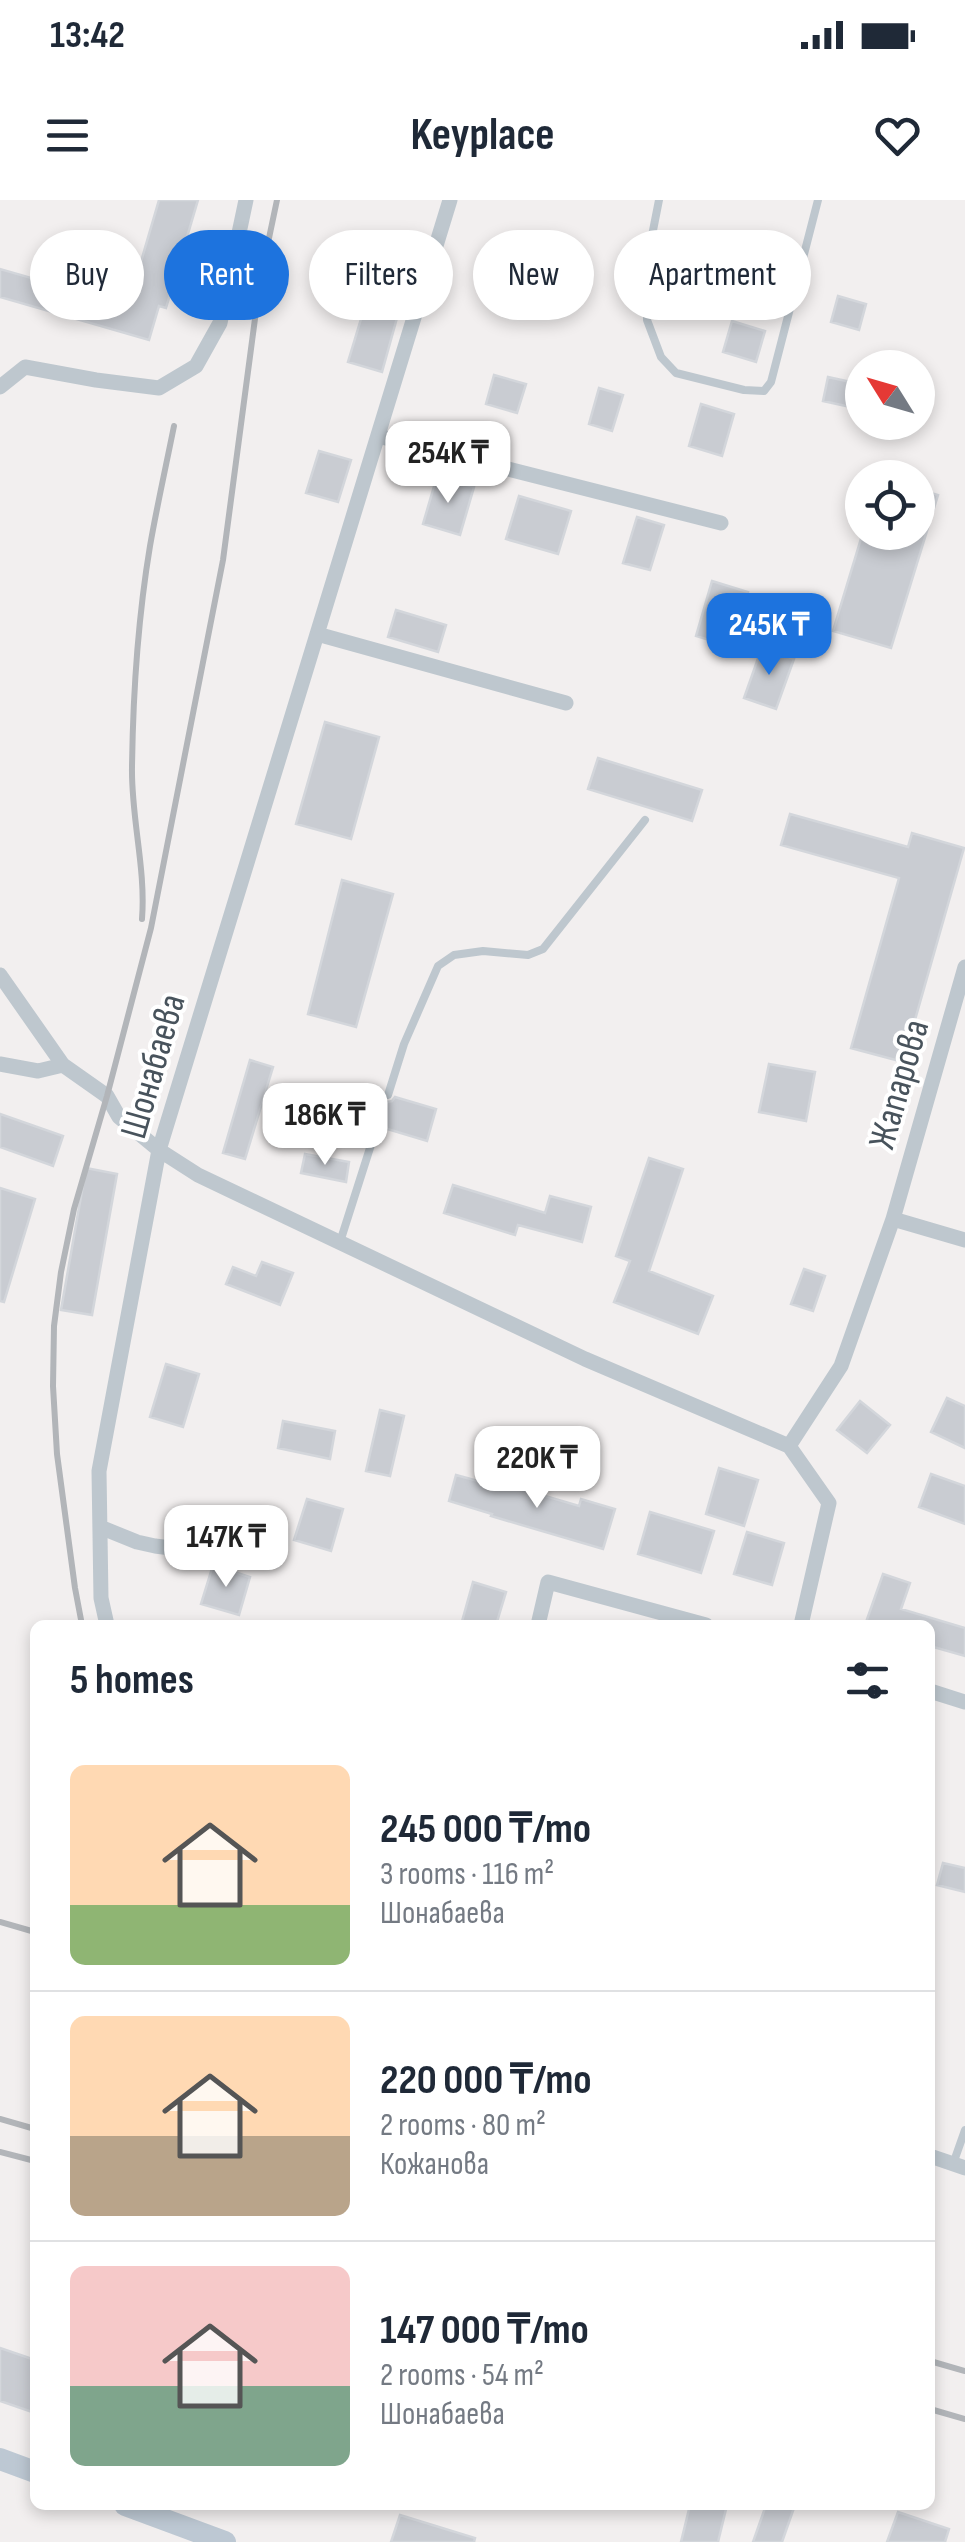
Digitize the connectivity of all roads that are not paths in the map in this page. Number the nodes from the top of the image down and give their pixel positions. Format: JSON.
{"nodes":[{"id":1,"x":246,"y":200,"type":"edge"},
{"id":2,"x":450,"y":200,"type":"edge"},
{"id":3,"x":660,"y":200,"type":"edge"},
{"id":4,"x":818,"y":200,"type":"edge"},
{"id":5,"x":0,"y":388,"type":"edge"},
{"id":6,"x":378,"y":436,"type":"junction"},
{"id":7,"x":721,"y":523,"type":"dead end"},
{"id":8,"x":317,"y":634,"type":"junction"},
{"id":9,"x":566,"y":704,"type":"dead end"},
{"id":10,"x":645,"y":820,"type":"dead end"},
{"id":11,"x":965,"y":967,"type":"edge"},
{"id":12,"x":0,"y":975,"type":"edge"},
{"id":13,"x":0,"y":1064,"type":"edge"},
{"id":14,"x":63,"y":1065,"type":"junction"},
{"id":15,"x":388,"y":1095,"type":"dead end"},
{"id":16,"x":378,"y":1126,"type":"dead end"},
{"id":17,"x":160,"y":1150,"type":"junction"},
{"id":18,"x":893,"y":1219,"type":"junction"},
{"id":19,"x":965,"y":1240,"type":"edge"},
{"id":20,"x":340,"y":1242,"type":"junction"},
{"id":21,"x":789,"y":1446,"type":"junction"},
{"id":22,"x":100,"y":1527,"type":"junction"},
{"id":23,"x":274,"y":1561,"type":"dead end"},
{"id":24,"x":106,"y":1620,"type":"edge"},
{"id":25,"x":539,"y":1620,"type":"edge"},
{"id":26,"x":688,"y":1620,"type":"edge"},
{"id":27,"x":802,"y":1620,"type":"edge"},
{"id":28,"x":935,"y":1693,"type":"edge"},
{"id":29,"x":965,"y":1702,"type":"edge"},
{"id":30,"x":965,"y":2130,"type":"edge"},
{"id":31,"x":935,"y":2158,"type":"edge"},
{"id":32,"x":959,"y":2166,"type":"edge"},
{"id":33,"x":0,"y":2459,"type":"edge"},
{"id":34,"x":30,"y":2470,"type":"edge"},
{"id":35,"x":139,"y":2510,"type":"edge"},
{"id":36,"x":225,"y":2542,"type":"edge"}],
"edges":[{"from":1,"to":5,"type":"street"},
{"from":2,"to":6,"type":"street","name":"Шонабаева"},
{"from":3,"to":4,"type":"lane"},
{"from":6,"to":7,"type":"street"},
{"from":6,"to":8,"type":"street","name":"Шонабаева"},
{"from":8,"to":9,"type":"street"},
{"from":8,"to":17,"type":"street","name":"Шонабаева"},
{"from":10,"to":15,"type":"lane"},
{"from":11,"to":18,"type":"street","name":"Жапарова"},
{"from":12,"to":14,"type":"street"},
{"from":13,"to":14,"type":"street"},
{"from":14,"to":17,"type":"street"},
{"from":16,"to":20,"type":"lane"},
{"from":17,"to":20,"type":"street"},
{"from":17,"to":22,"type":"street","name":"Шонабаева"},
{"from":18,"to":19,"type":"street"},
{"from":18,"to":21,"type":"street","name":"Жапарова"},
{"from":20,"to":21,"type":"street"},
{"from":21,"to":27,"type":"street"},
{"from":22,"to":23,"type":"street"},
{"from":22,"to":24,"type":"street","name":"Шонабаева"},
{"from":25,"to":26,"type":"street"},
{"from":28,"to":29,"type":"street"},
{"from":30,"to":32,"type":"lane"},
{"from":31,"to":32,"type":"street"},
{"from":33,"to":34,"type":"main road"},
{"from":35,"to":36,"type":"main road"}]}
